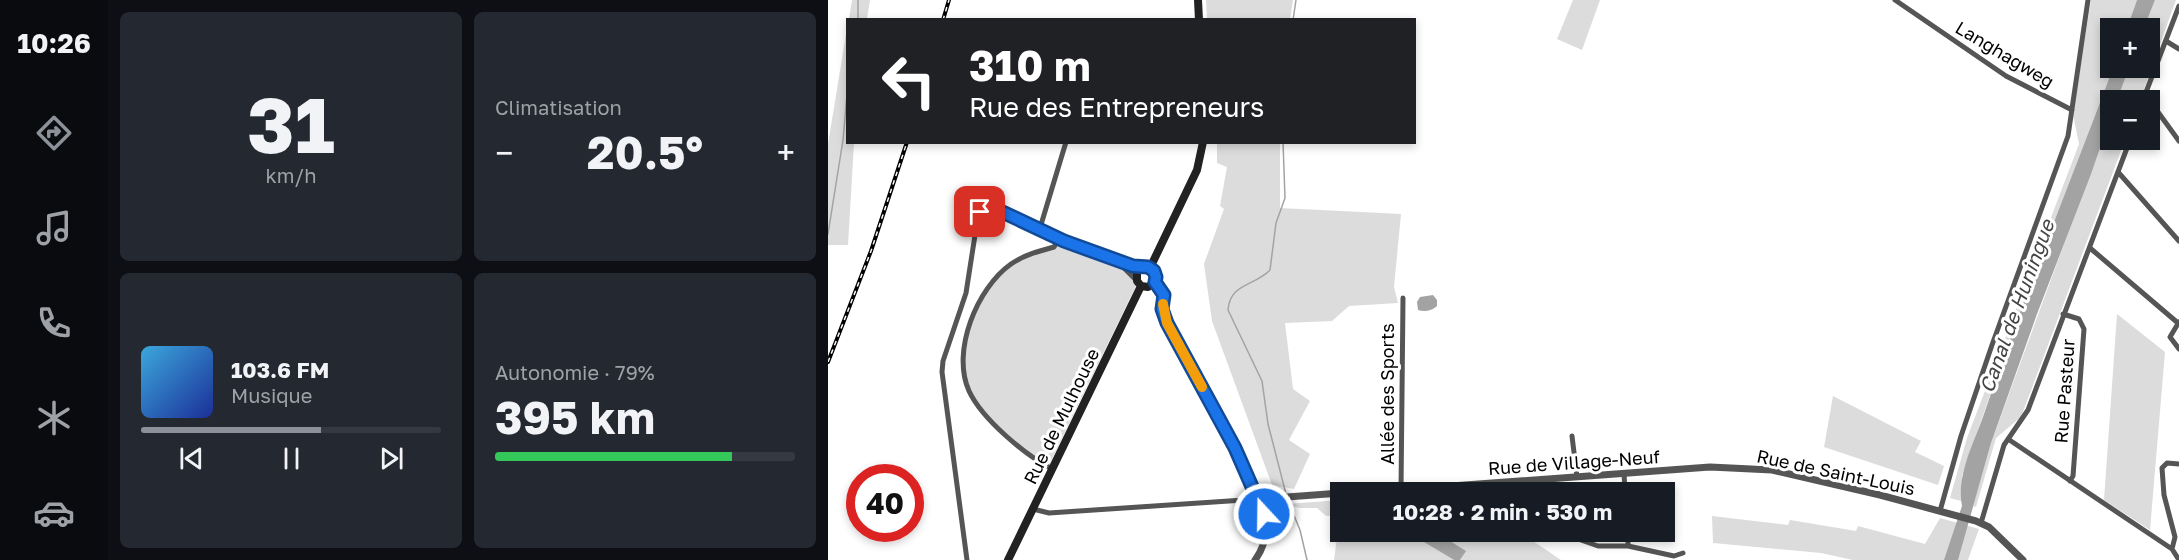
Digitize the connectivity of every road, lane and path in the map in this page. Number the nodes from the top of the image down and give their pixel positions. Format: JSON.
{"nodes":[{"id":1,"x":1197,"y":0,"type":"edge"},
{"id":2,"x":1895,"y":0,"type":"edge"},
{"id":3,"x":2088,"y":0,"type":"edge"},
{"id":4,"x":2179,"y":6,"type":"edge"},
{"id":5,"x":1199,"y":18,"type":"edge"},
{"id":6,"x":2166,"y":41,"type":"junction"},
{"id":7,"x":2179,"y":49,"type":"edge"},
{"id":8,"x":2150,"y":90,"type":"edge"},
{"id":9,"x":2072,"y":110,"type":"junction"},
{"id":10,"x":2160,"y":117,"type":"edge"},
{"id":11,"x":2179,"y":141,"type":"edge"},
{"id":12,"x":1065,"y":144,"type":"edge"},
{"id":13,"x":1203,"y":144,"type":"edge"},
{"id":14,"x":2126,"y":150,"type":"edge"},
{"id":15,"x":2118,"y":172,"type":"junction"},
{"id":16,"x":1040,"y":228,"type":"junction"},
{"id":17,"x":1059,"y":239,"type":"junction"},
{"id":18,"x":2179,"y":241,"type":"edge"},
{"id":19,"x":2090,"y":248,"type":"junction"},
{"id":20,"x":1113,"y":259,"type":"junction"},
{"id":21,"x":1146,"y":268,"type":"junction"},
{"id":22,"x":1155,"y":282,"type":"junction"},
{"id":23,"x":1139,"y":284,"type":"junction"},
{"id":24,"x":1403,"y":298,"type":"dead end"},
{"id":25,"x":2063,"y":314,"type":"junction"},
{"id":26,"x":2178,"y":323,"type":"edge"},
{"id":27,"x":2179,"y":349,"type":"edge"},
{"id":28,"x":1572,"y":436,"type":"dead end"},
{"id":29,"x":2008,"y":439,"type":"junction"},
{"id":30,"x":2179,"y":464,"type":"edge"},
{"id":31,"x":1710,"y":467,"type":"joint"},
{"id":32,"x":1052,"y":469,"type":"junction"},
{"id":33,"x":1624,"y":473,"type":"junction"},
{"id":34,"x":1577,"y":477,"type":"junction"},
{"id":35,"x":2070,"y":481,"type":"junction"},
{"id":36,"x":1401,"y":482,"type":"edge"},
{"id":37,"x":1509,"y":482,"type":"edge"},
{"id":38,"x":1624,"y":482,"type":"edge"},
{"id":39,"x":1330,"y":494,"type":"edge"},
{"id":40,"x":1259,"y":499,"type":"junction"},
{"id":41,"x":1033,"y":508,"type":"junction"},
{"id":42,"x":1940,"y":512,"type":"junction"},
{"id":43,"x":1978,"y":522,"type":"junction"},
{"id":44,"x":1587,"y":542,"type":"edge"},
{"id":45,"x":1628,"y":542,"type":"edge"},
{"id":46,"x":1628,"y":546,"type":"junction"},
{"id":47,"x":2172,"y":549,"type":"junction"},
{"id":48,"x":1683,"y":553,"type":"dead end"},
{"id":49,"x":968,"y":560,"type":"edge"},
{"id":50,"x":1008,"y":560,"type":"edge"},
{"id":51,"x":1255,"y":560,"type":"edge"},
{"id":52,"x":2024,"y":560,"type":"edge"},
{"id":53,"x":2179,"y":560,"type":"edge"}],
"edges":[{"from":1,"to":5,"type":"main road"},
{"from":2,"to":9,"type":"street","name":"Langhagweg"},
{"from":3,"to":9,"type":"street"},
{"from":4,"to":6,"type":"street"},
{"from":6,"to":7,"type":"street"},
{"from":6,"to":8,"type":"street"},
{"from":9,"to":42,"type":"street"},
{"from":10,"to":11,"type":"street"},
{"from":12,"to":16,"type":"street"},
{"from":13,"to":21,"type":"main road"},
{"from":14,"to":15,"type":"street"},
{"from":15,"to":18,"type":"street"},
{"from":15,"to":19,"type":"street"},
{"from":16,"to":17,"type":"street"},
{"from":16,"to":49,"type":"street"},
{"from":17,"to":20,"type":"street"},
{"from":17,"to":32,"type":"street"},
{"from":19,"to":25,"type":"street"},
{"from":19,"to":26,"type":"street"},
{"from":20,"to":21,"type":"street"},
{"from":20,"to":23,"type":"street"},
{"from":21,"to":22,"type":"main road"},
{"from":21,"to":23,"type":"main road"},
{"from":22,"to":23,"type":"main road"},
{"from":22,"to":40,"type":"street"},
{"from":23,"to":32,"type":"main road","name":"Rue de Mulhouse"},
{"from":24,"to":36,"type":"street","name":"Allée des Sports"},
{"from":25,"to":29,"type":"street"},
{"from":25,"to":35,"type":"street","name":"Rue Pasteur"},
{"from":26,"to":27,"type":"street"},
{"from":28,"to":34,"type":"street"},
{"from":29,"to":35,"type":"street"},
{"from":29,"to":43,"type":"street"},
{"from":30,"to":47,"type":"street"},
{"from":31,"to":33,"type":"street","name":"Rue de Village-Neuf"},
{"from":31,"to":42,"type":"street","name":"Rue de Saint-Louis"},
{"from":32,"to":41,"type":"main road","name":"Rue de Mulhouse"},
{"from":33,"to":34,"type":"street","name":"Rue de Village-Neuf"},
{"from":33,"to":38,"type":"street"},
{"from":34,"to":37,"type":"street","name":"Rue de Village-Neuf"},
{"from":35,"to":47,"type":"street"},
{"from":39,"to":40,"type":"street"},
{"from":40,"to":41,"type":"street"},
{"from":40,"to":51,"type":"street"},
{"from":41,"to":50,"type":"main road","name":"Rue de Mulhouse"},
{"from":42,"to":43,"type":"street","name":"Rue de Saint-Louis"},
{"from":43,"to":52,"type":"street"},
{"from":44,"to":46,"type":"street"},
{"from":45,"to":46,"type":"street"},
{"from":46,"to":48,"type":"street"},
{"from":47,"to":53,"type":"street"}]}
